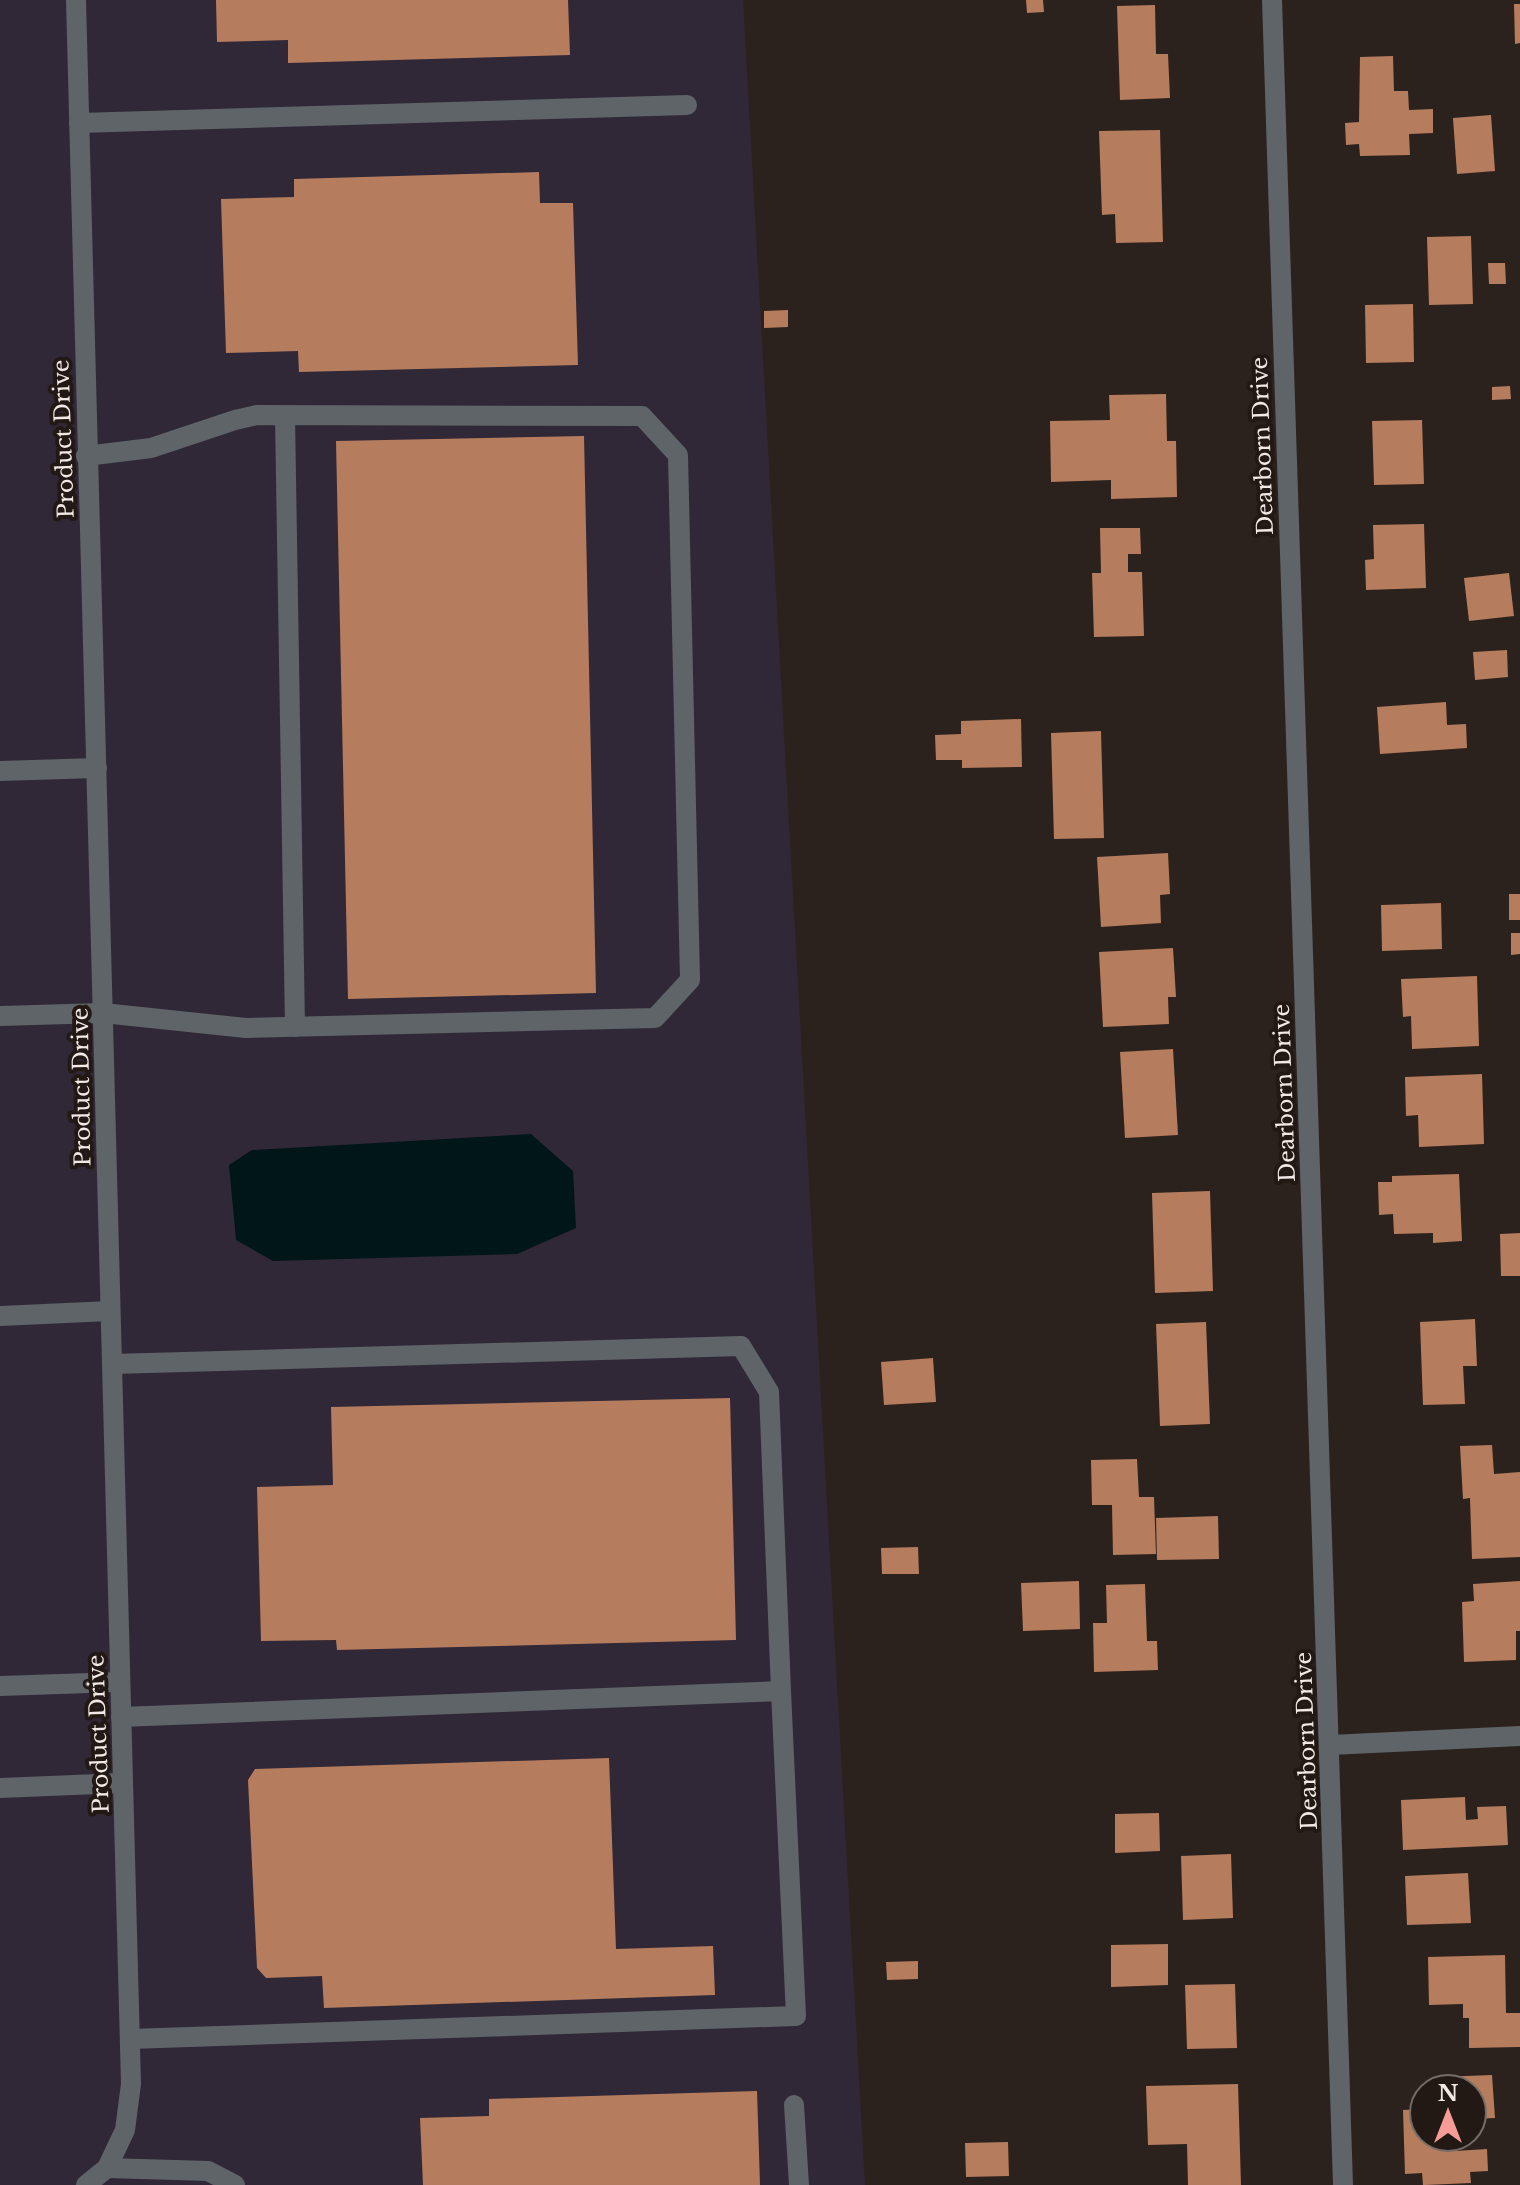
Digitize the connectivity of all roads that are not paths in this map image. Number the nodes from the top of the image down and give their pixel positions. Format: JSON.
{"nodes":[{"id":1,"x":76,"y":0,"type":"edge"},
{"id":2,"x":1272,"y":0,"type":"edge"},
{"id":3,"x":687,"y":105,"type":"dead end"},
{"id":4,"x":79,"y":123,"type":"junction"},
{"id":5,"x":285,"y":416,"type":"junction"},
{"id":6,"x":86,"y":456,"type":"junction"},
{"id":7,"x":97,"y":768,"type":"junction"},
{"id":8,"x":0,"y":771,"type":"edge"},
{"id":9,"x":103,"y":1013,"type":"junction"},
{"id":10,"x":0,"y":1016,"type":"edge"},
{"id":11,"x":295,"y":1027,"type":"junction"},
{"id":12,"x":110,"y":1311,"type":"junction"},
{"id":13,"x":0,"y":1316,"type":"edge"},
{"id":14,"x":112,"y":1364,"type":"junction"},
{"id":15,"x":120,"y":1682,"type":"junction"},
{"id":16,"x":0,"y":1686,"type":"edge"},
{"id":17,"x":781,"y":1691,"type":"junction"},
{"id":18,"x":121,"y":1717,"type":"junction"},
{"id":19,"x":1520,"y":1736,"type":"edge"},
{"id":20,"x":1330,"y":1745,"type":"junction"},
{"id":21,"x":123,"y":1783,"type":"junction"},
{"id":22,"x":0,"y":1788,"type":"edge"},
{"id":23,"x":130,"y":2039,"type":"junction"},
{"id":24,"x":794,"y":2105,"type":"dead end"},
{"id":25,"x":110,"y":2176,"type":"edge"},
{"id":26,"x":86,"y":2185,"type":"edge"},
{"id":27,"x":235,"y":2185,"type":"edge"},
{"id":28,"x":799,"y":2185,"type":"edge"},
{"id":29,"x":1343,"y":2185,"type":"edge"}],
"edges":[{"from":1,"to":4,"type":"street","name":"Product Drive"},
{"from":2,"to":20,"type":"street","name":"Dearborn Drive"},
{"from":3,"to":4,"type":"street"},
{"from":4,"to":6,"type":"street","name":"Product Drive"},
{"from":5,"to":6,"type":"street"},
{"from":5,"to":11,"type":"street"},
{"from":5,"to":11,"type":"street"},
{"from":6,"to":7,"type":"street","name":"Product Drive"},
{"from":7,"to":8,"type":"street"},
{"from":7,"to":9,"type":"street","name":"Product Drive"},
{"from":9,"to":10,"type":"street"},
{"from":9,"to":11,"type":"street"},
{"from":9,"to":12,"type":"street","name":"Product Drive"},
{"from":12,"to":13,"type":"street"},
{"from":12,"to":14,"type":"street","name":"Product Drive"},
{"from":14,"to":15,"type":"street","name":"Product Drive"},
{"from":14,"to":17,"type":"street"},
{"from":15,"to":16,"type":"street"},
{"from":15,"to":18,"type":"street","name":"Product Drive"},
{"from":17,"to":18,"type":"street"},
{"from":17,"to":23,"type":"street"},
{"from":18,"to":21,"type":"street","name":"Product Drive"},
{"from":19,"to":20,"type":"street"},
{"from":20,"to":29,"type":"street","name":"Dearborn Drive"},
{"from":21,"to":22,"type":"street"},
{"from":21,"to":23,"type":"street","name":"Product Drive"},
{"from":23,"to":25,"type":"street","name":"Product Drive"},
{"from":24,"to":28,"type":"street"},
{"from":25,"to":26,"type":"street"},
{"from":25,"to":27,"type":"street"}]}
